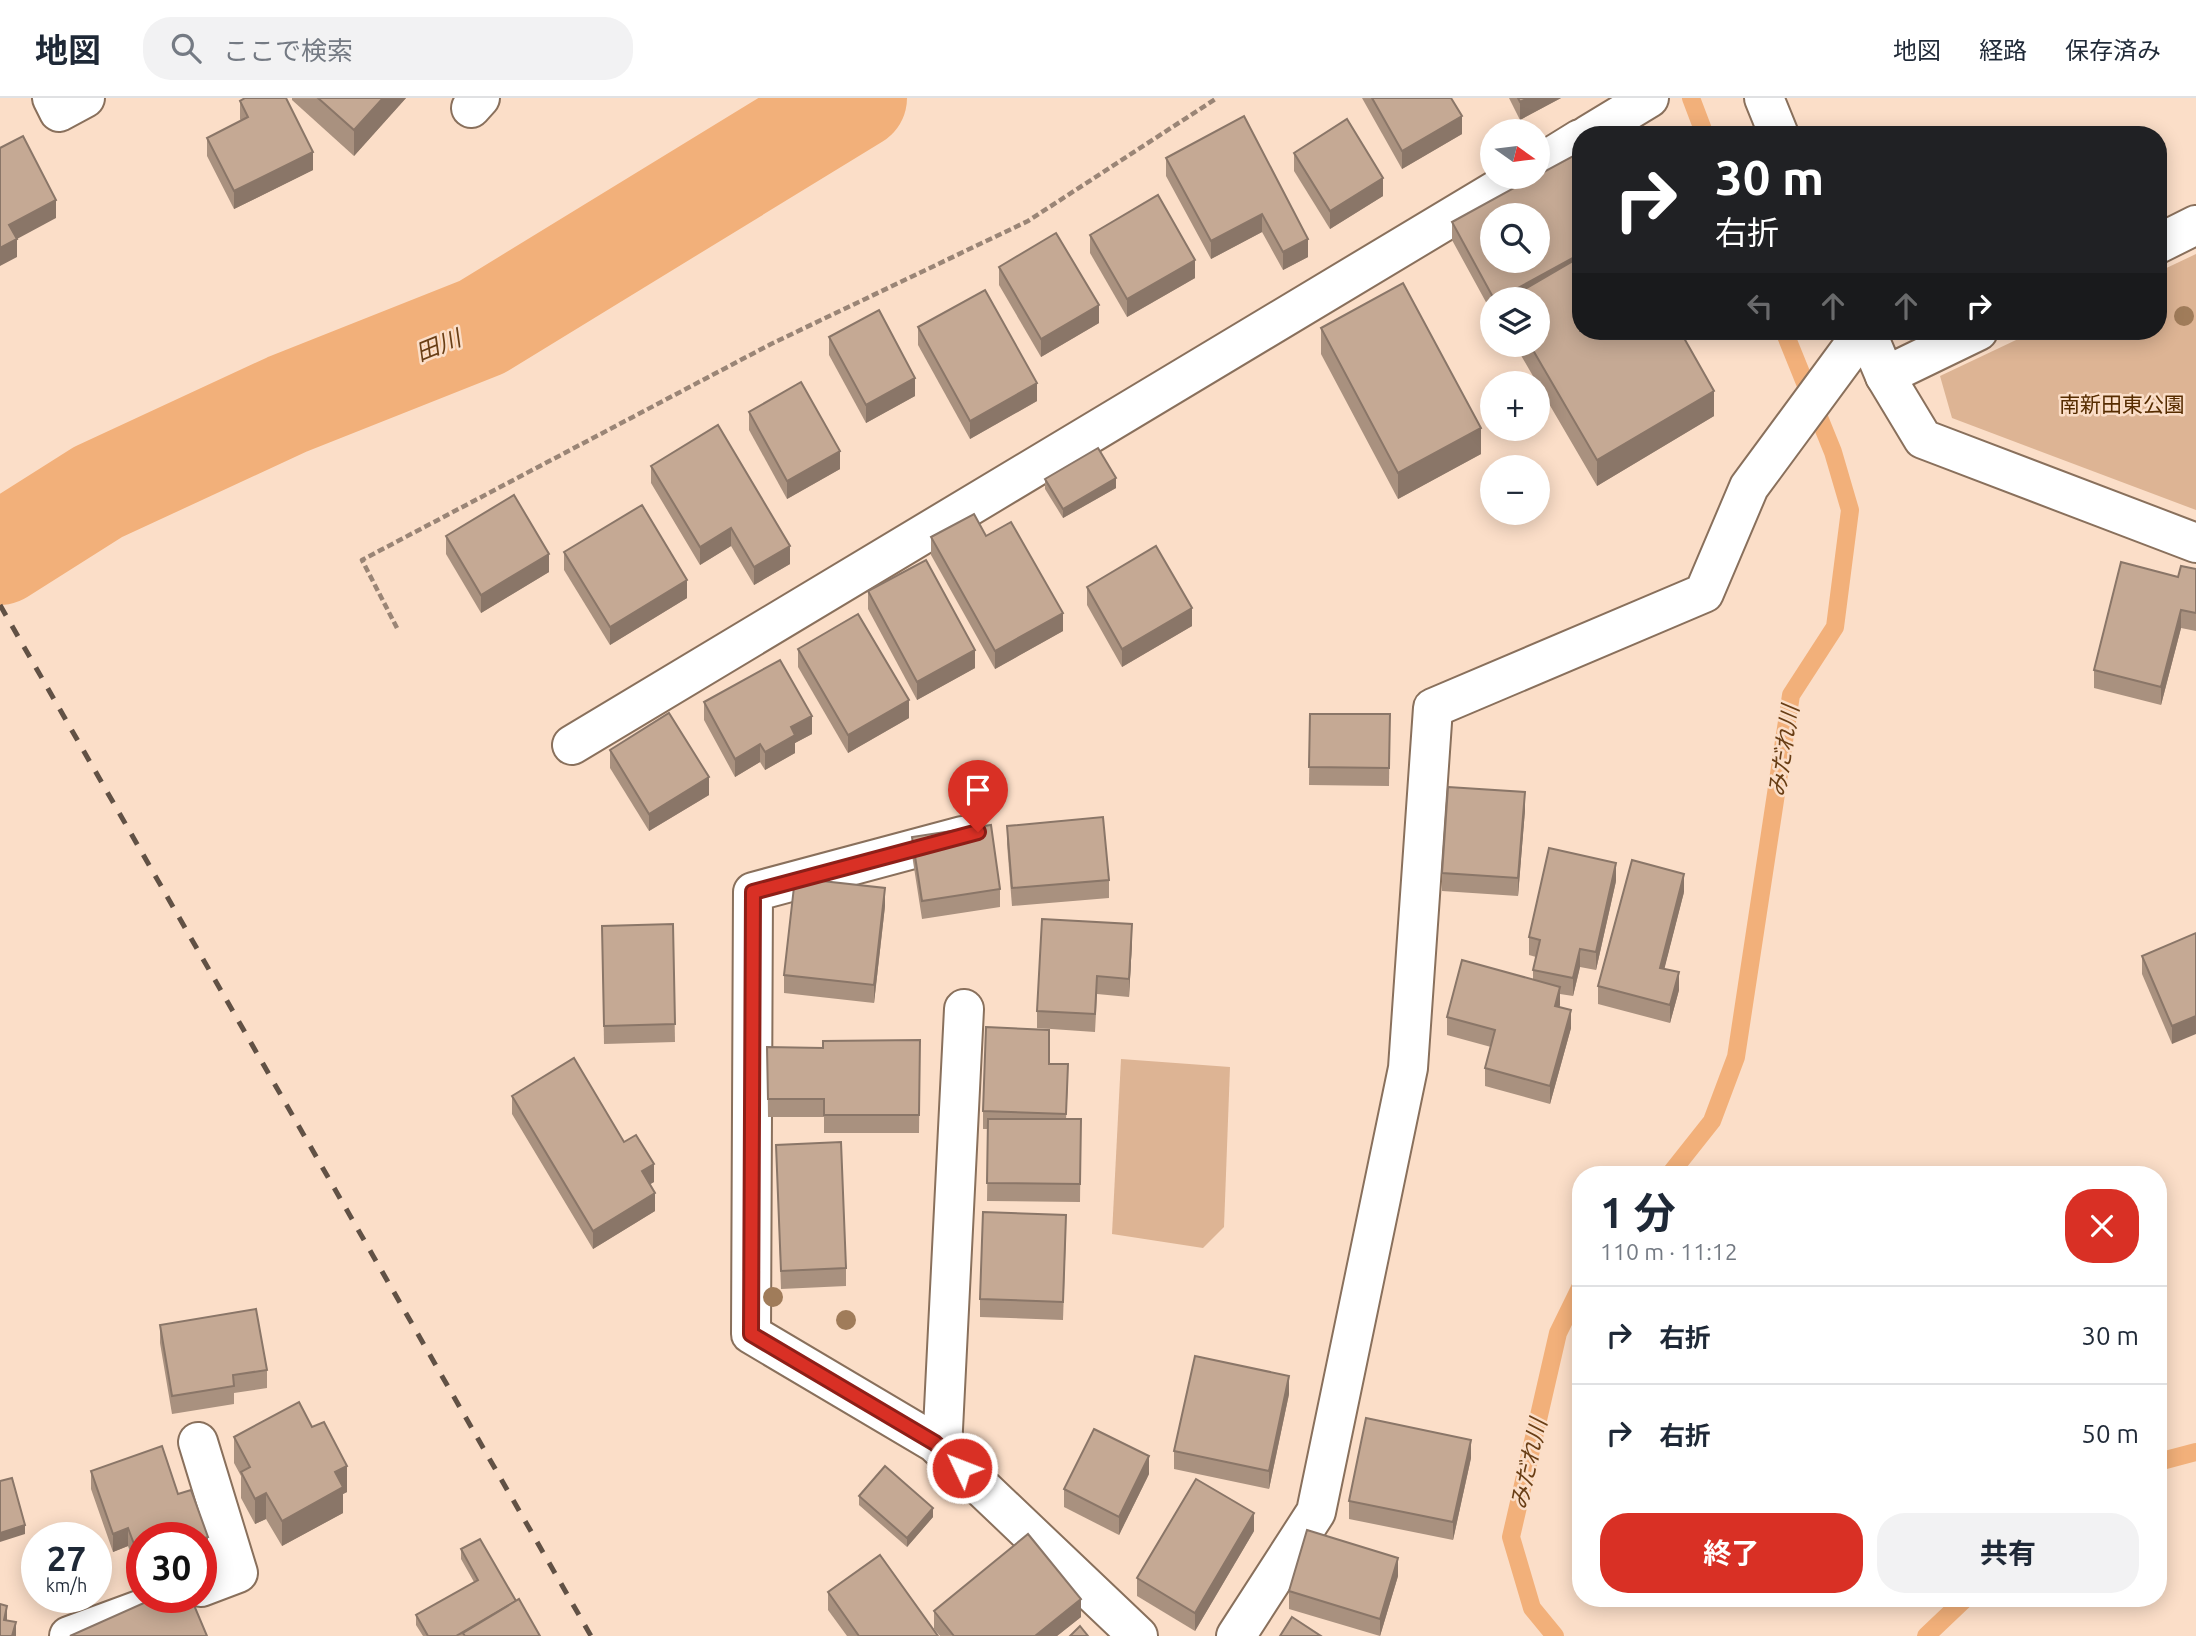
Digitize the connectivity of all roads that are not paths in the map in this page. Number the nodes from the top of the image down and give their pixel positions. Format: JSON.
{"nodes":[{"id":1,"x":52,"y":98,"type":"edge"},
{"id":2,"x":85,"y":98,"type":"edge"},
{"id":3,"x":1649,"y":98,"type":"edge"},
{"id":4,"x":1764,"y":98,"type":"edge"},
{"id":5,"x":1603,"y":126,"type":"edge"},
{"id":6,"x":1775,"y":126,"type":"edge"},
{"id":7,"x":1572,"y":144,"type":"edge"},
{"id":8,"x":1550,"y":157,"type":"edge"},
{"id":9,"x":1498,"y":189,"type":"edge"},
{"id":10,"x":2196,"y":225,"type":"edge"},
{"id":11,"x":2167,"y":240,"type":"edge"},
{"id":12,"x":1858,"y":340,"type":"edge"},
{"id":13,"x":1869,"y":340,"type":"edge"},
{"id":14,"x":1959,"y":340,"type":"edge"},
{"id":15,"x":1885,"y":376,"type":"junction"},
{"id":16,"x":2196,"y":543,"type":"edge"},
{"id":17,"x":572,"y":745,"type":"dead end"},
{"id":18,"x":978,"y":832,"type":"edge"},
{"id":19,"x":964,"y":1009,"type":"dead end"},
{"id":20,"x":198,"y":1442,"type":"dead end"},
{"id":21,"x":942,"y":1449,"type":"junction"},
{"id":22,"x":217,"y":1581,"type":"edge"},
{"id":23,"x":131,"y":1613,"type":"edge"},
{"id":24,"x":69,"y":1636,"type":"edge"},
{"id":25,"x":1138,"y":1636,"type":"edge"},
{"id":26,"x":1236,"y":1636,"type":"edge"}],
"edges":[{"from":1,"to":2,"type":"street"},
{"from":3,"to":5,"type":"street"},
{"from":4,"to":6,"type":"street"},
{"from":7,"to":8,"type":"street"},
{"from":9,"to":17,"type":"street"},
{"from":10,"to":11,"type":"street"},
{"from":12,"to":26,"type":"street"},
{"from":13,"to":15,"type":"street"},
{"from":14,"to":15,"type":"street"},
{"from":15,"to":16,"type":"street"},
{"from":18,"to":21,"type":"street"},
{"from":19,"to":21,"type":"street"},
{"from":20,"to":22,"type":"street"},
{"from":21,"to":25,"type":"street"},
{"from":23,"to":24,"type":"street"}]}
